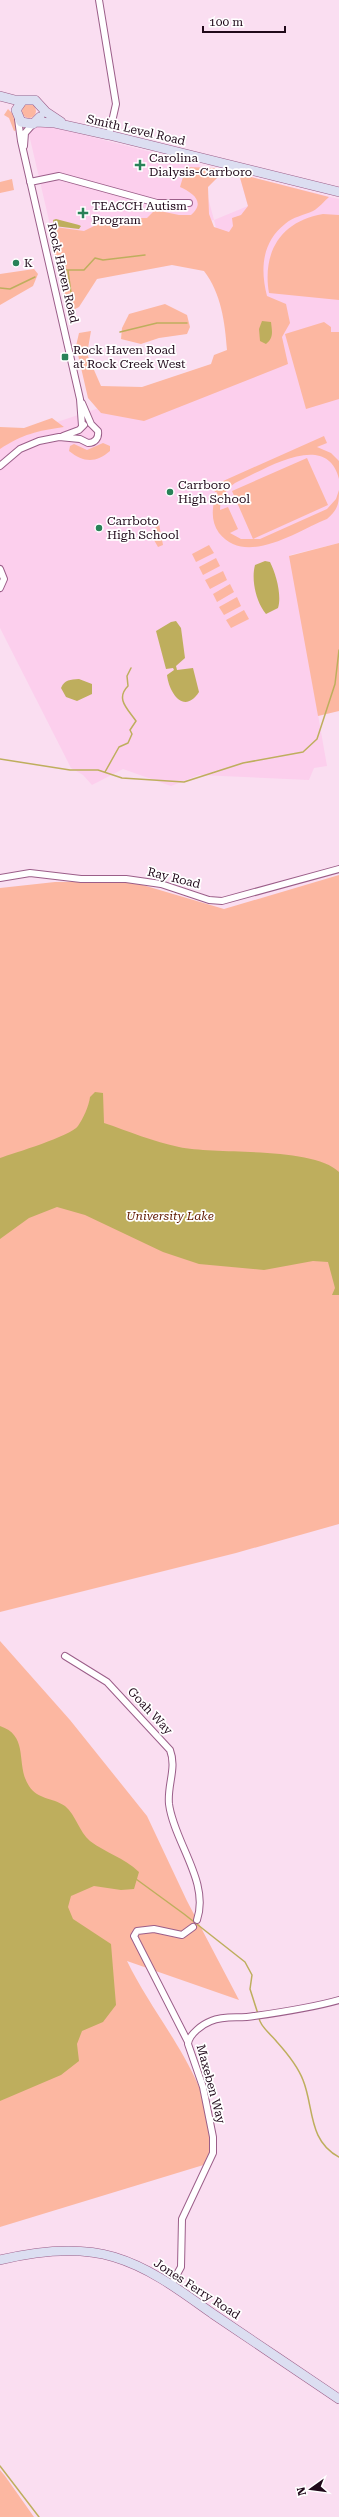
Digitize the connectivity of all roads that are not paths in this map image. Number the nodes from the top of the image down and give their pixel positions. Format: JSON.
{"nodes":[{"id":1,"x":99,"y":0,"type":"edge"},
{"id":2,"x":0,"y":96,"type":"edge"},
{"id":3,"x":22,"y":100,"type":"junction"},
{"id":4,"x":0,"y":101,"type":"edge"},
{"id":5,"x":40,"y":107,"type":"junction"},
{"id":6,"x":17,"y":117,"type":"junction"},
{"id":7,"x":34,"y":123,"type":"junction"},
{"id":8,"x":67,"y":126,"type":"junction"},
{"id":9,"x":109,"y":135,"type":"junction"},
{"id":10,"x":24,"y":152,"type":"junction"},
{"id":11,"x":30,"y":182,"type":"junction"},
{"id":12,"x":339,"y":192,"type":"edge"},
{"id":13,"x":188,"y":203,"type":"dead end"},
{"id":14,"x":80,"y":399,"type":"junction"},
{"id":15,"x":91,"y":424,"type":"junction"},
{"id":16,"x":80,"y":428,"type":"junction"},
{"id":17,"x":59,"y":437,"type":"junction"},
{"id":18,"x":80,"y":439,"type":"junction"},
{"id":19,"x":0,"y":466,"type":"edge"},
{"id":20,"x":0,"y":569,"type":"edge"},
{"id":21,"x":0,"y":588,"type":"edge"},
{"id":22,"x":339,"y":869,"type":"edge"},
{"id":23,"x":0,"y":878,"type":"edge"},
{"id":24,"x":65,"y":1656,"type":"dead end"},
{"id":25,"x":197,"y":1920,"type":"dead end"},
{"id":26,"x":193,"y":1927,"type":"dead end"},
{"id":27,"x":339,"y":2000,"type":"edge"},
{"id":28,"x":188,"y":2042,"type":"junction"},
{"id":29,"x":0,"y":2260,"type":"edge"},
{"id":30,"x":171,"y":2285,"type":"junction"},
{"id":31,"x":339,"y":2399,"type":"edge"}],
"edges":[{"from":1,"to":9,"type":"street"},
{"from":2,"to":3,"type":"main road"},
{"from":3,"to":5,"type":"main road"},
{"from":3,"to":6,"type":"main road"},
{"from":4,"to":6,"type":"main road"},
{"from":5,"to":7,"type":"main road"},
{"from":5,"to":8,"type":"main road","name":"Smith Level Road"},
{"from":6,"to":7,"type":"main road"},
{"from":6,"to":10,"type":"street","name":"Rock Haven Road"},
{"from":7,"to":8,"type":"main road","name":"Smith Level Road"},
{"from":7,"to":10,"type":"street","name":"Rock Haven Road"},
{"from":8,"to":9,"type":"main road","name":"Smith Level Road"},
{"from":9,"to":12,"type":"main road","name":"Smith Level Road"},
{"from":10,"to":11,"type":"street","name":"Rock Haven Road"},
{"from":11,"to":13,"type":"street"},
{"from":11,"to":14,"type":"street","name":"Rock Haven Road"},
{"from":14,"to":15,"type":"street","name":"Rock Haven Road"},
{"from":14,"to":16,"type":"street","name":"Rock Haven Road"},
{"from":15,"to":16,"type":"street","name":"Rock Haven Road"},
{"from":15,"to":18,"type":"street","name":"Rock Haven Road"},
{"from":16,"to":17,"type":"street","name":"Rock Haven Road"},
{"from":16,"to":18,"type":"street","name":"Rock Haven Road"},
{"from":17,"to":18,"type":"street","name":"Rock Haven Road"},
{"from":17,"to":19,"type":"street","name":"Rock Haven Road"},
{"from":20,"to":21,"type":"street"},
{"from":22,"to":23,"type":"street","name":"Ray Road"},
{"from":24,"to":25,"type":"street","name":"Goah Way"},
{"from":26,"to":28,"type":"street"},
{"from":27,"to":28,"type":"street","name":"Maxeben Way"},
{"from":28,"to":30,"type":"street","name":"Maxeben Way"},
{"from":29,"to":30,"type":"main road","name":"Jones Ferry Road"},
{"from":30,"to":31,"type":"main road","name":"Jones Ferry Road"}]}
